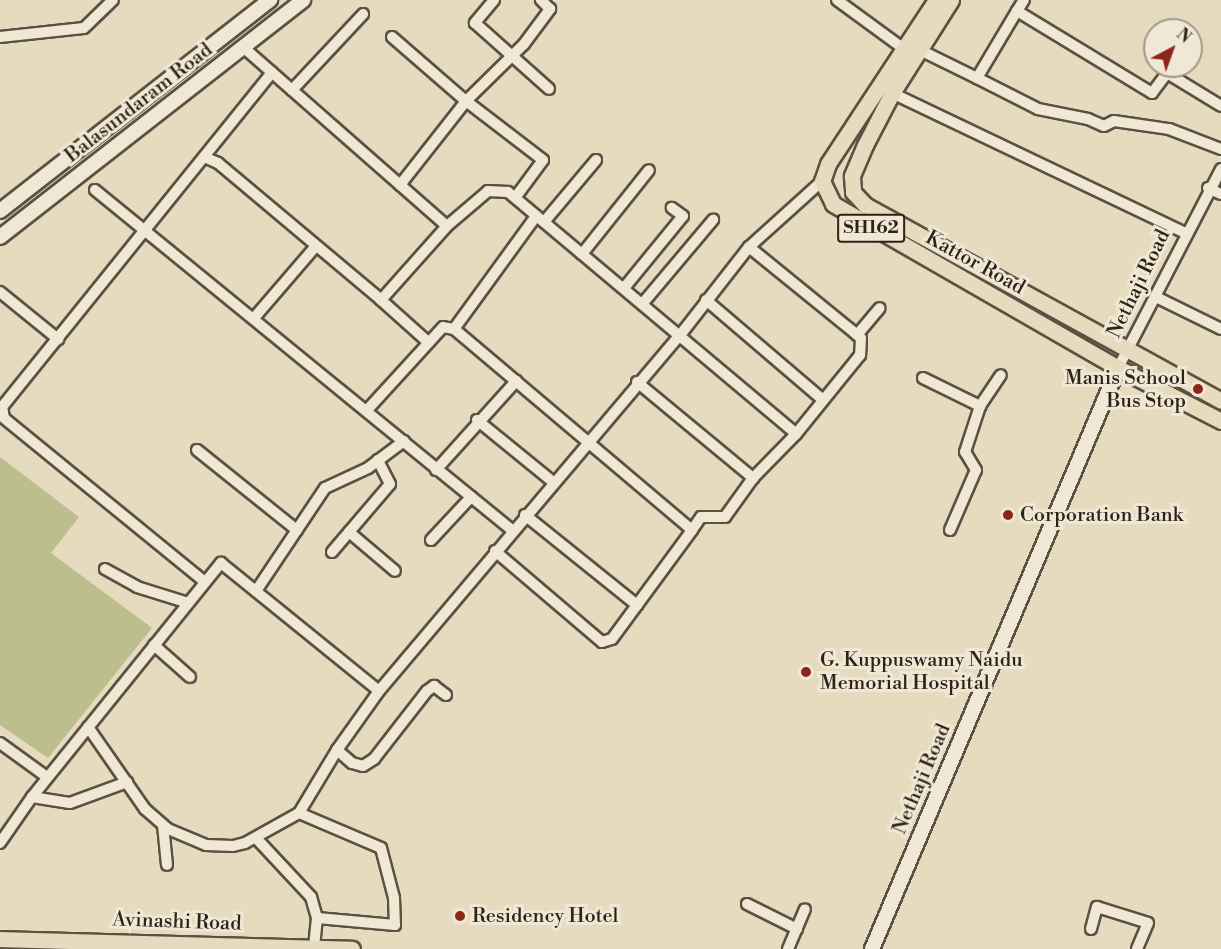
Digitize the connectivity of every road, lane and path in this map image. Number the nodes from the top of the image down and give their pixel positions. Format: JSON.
{"nodes":[{"id":1,"x":113,"y":0,"type":"edge"},
{"id":2,"x":270,"y":0,"type":"edge"},
{"id":3,"x":303,"y":0,"type":"edge"},
{"id":4,"x":494,"y":0,"type":"edge"},
{"id":5,"x":541,"y":0,"type":"edge"},
{"id":6,"x":837,"y":0,"type":"edge"},
{"id":7,"x":936,"y":0,"type":"edge"},
{"id":8,"x":951,"y":0,"type":"edge"},
{"id":9,"x":1024,"y":0,"type":"edge"},
{"id":10,"x":1017,"y":11,"type":"junction"},
{"id":11,"x":363,"y":14,"type":"dead end"},
{"id":12,"x":0,"y":37,"type":"edge"},
{"id":13,"x":392,"y":37,"type":"dead end"},
{"id":14,"x":243,"y":47,"type":"junction"},
{"id":15,"x":912,"y":50,"type":"junction"},
{"id":16,"x":512,"y":56,"type":"junction"},
{"id":17,"x":272,"y":72,"type":"junction"},
{"id":18,"x":976,"y":78,"type":"junction"},
{"id":19,"x":549,"y":89,"type":"dead end"},
{"id":20,"x":292,"y":90,"type":"junction"},
{"id":21,"x":892,"y":93,"type":"junction"},
{"id":22,"x":466,"y":101,"type":"junction"},
{"id":23,"x":1221,"y":106,"type":"edge"},
{"id":24,"x":1221,"y":149,"type":"edge"},
{"id":25,"x":204,"y":157,"type":"junction"},
{"id":26,"x":596,"y":160,"type":"dead end"},
{"id":27,"x":1221,"y":169,"type":"edge"},
{"id":28,"x":649,"y":170,"type":"dead end"},
{"id":29,"x":822,"y":181,"type":"junction"},
{"id":30,"x":400,"y":185,"type":"junction"},
{"id":31,"x":1208,"y":188,"type":"junction"},
{"id":32,"x":95,"y":190,"type":"dead end"},
{"id":33,"x":1221,"y":194,"type":"edge"},
{"id":34,"x":515,"y":198,"type":"junction"},
{"id":35,"x":672,"y":208,"type":"dead end"},
{"id":36,"x":0,"y":211,"type":"edge"},
{"id":37,"x":540,"y":219,"type":"junction"},
{"id":38,"x":713,"y":220,"type":"dead end"},
{"id":39,"x":447,"y":226,"type":"junction"},
{"id":40,"x":145,"y":231,"type":"junction"},
{"id":41,"x":1185,"y":232,"type":"junction"},
{"id":42,"x":0,"y":237,"type":"edge"},
{"id":43,"x":316,"y":246,"type":"junction"},
{"id":44,"x":749,"y":247,"type":"junction"},
{"id":45,"x":582,"y":254,"type":"junction"},
{"id":46,"x":624,"y":288,"type":"junction"},
{"id":47,"x":0,"y":292,"type":"edge"},
{"id":48,"x":1156,"y":297,"type":"junction"},
{"id":49,"x":381,"y":300,"type":"junction"},
{"id":50,"x":706,"y":300,"type":"junction"},
{"id":51,"x":643,"y":303,"type":"junction"},
{"id":52,"x":880,"y":308,"type":"dead end"},
{"id":53,"x":254,"y":318,"type":"junction"},
{"id":54,"x":454,"y":328,"type":"junction"},
{"id":55,"x":1221,"y":329,"type":"edge"},
{"id":56,"x":681,"y":334,"type":"junction"},
{"id":57,"x":857,"y":335,"type":"junction"},
{"id":58,"x":58,"y":339,"type":"junction"},
{"id":59,"x":428,"y":342,"type":"junction"},
{"id":60,"x":1130,"y":348,"type":"junction"},
{"id":61,"x":1118,"y":368,"type":"junction"},
{"id":62,"x":1001,"y":375,"type":"dead end"},
{"id":63,"x":923,"y":378,"type":"dead end"},
{"id":64,"x":516,"y":381,"type":"junction"},
{"id":65,"x":637,"y":382,"type":"junction"},
{"id":66,"x":822,"y":399,"type":"junction"},
{"id":67,"x":1221,"y":401,"type":"edge"},
{"id":68,"x":980,"y":406,"type":"junction"},
{"id":69,"x":368,"y":409,"type":"junction"},
{"id":70,"x":1,"y":413,"type":"edge"},
{"id":71,"x":477,"y":420,"type":"junction"},
{"id":72,"x":1221,"y":421,"type":"edge"},
{"id":73,"x":796,"y":435,"type":"junction"},
{"id":74,"x":404,"y":441,"type":"junction"},
{"id":75,"x":591,"y":441,"type":"junction"},
{"id":76,"x":198,"y":450,"type":"dead end"},
{"id":77,"x":378,"y":460,"type":"junction"},
{"id":78,"x":436,"y":470,"type":"junction"},
{"id":79,"x":753,"y":478,"type":"junction"},
{"id":80,"x":553,"y":482,"type":"junction"},
{"id":81,"x":471,"y":497,"type":"junction"},
{"id":82,"x":525,"y":515,"type":"junction"},
{"id":83,"x":297,"y":530,"type":"junction"},
{"id":84,"x":692,"y":530,"type":"junction"},
{"id":85,"x":950,"y":530,"type":"dead end"},
{"id":86,"x":513,"y":531,"type":"junction"},
{"id":87,"x":349,"y":532,"type":"junction"},
{"id":88,"x":431,"y":540,"type":"dead end"},
{"id":89,"x":495,"y":551,"type":"junction"},
{"id":90,"x":332,"y":552,"type":"dead end"},
{"id":91,"x":105,"y":569,"type":"dead end"},
{"id":92,"x":395,"y":571,"type":"dead end"},
{"id":93,"x":206,"y":582,"type":"junction"},
{"id":94,"x":256,"y":591,"type":"junction"},
{"id":95,"x":188,"y":603,"type":"junction"},
{"id":96,"x":638,"y":605,"type":"junction"},
{"id":97,"x":154,"y":645,"type":"junction"},
{"id":98,"x":190,"y":677,"type":"dead end"},
{"id":99,"x":379,"y":690,"type":"junction"},
{"id":100,"x":446,"y":695,"type":"dead end"},
{"id":101,"x":88,"y":727,"type":"junction"},
{"id":102,"x":0,"y":743,"type":"edge"},
{"id":103,"x":337,"y":750,"type":"junction"},
{"id":104,"x":47,"y":777,"type":"junction"},
{"id":105,"x":127,"y":782,"type":"junction"},
{"id":106,"x":32,"y":797,"type":"junction"},
{"id":107,"x":299,"y":813,"type":"junction"},
{"id":108,"x":163,"y":825,"type":"junction"},
{"id":109,"x":256,"y":838,"type":"junction"},
{"id":110,"x":0,"y":843,"type":"edge"},
{"id":111,"x":167,"y":865,"type":"dead end"},
{"id":112,"x":747,"y":904,"type":"dead end"},
{"id":113,"x":805,"y":909,"type":"dead end"},
{"id":114,"x":317,"y":918,"type":"junction"},
{"id":115,"x":797,"y":929,"type":"junction"},
{"id":116,"x":1091,"y":929,"type":"dead end"},
{"id":117,"x":0,"y":939,"type":"edge"},
{"id":118,"x":314,"y":948,"type":"edge"},
{"id":119,"x":352,"y":949,"type":"edge"},
{"id":120,"x":788,"y":949,"type":"edge"},
{"id":121,"x":872,"y":949,"type":"edge"},
{"id":122,"x":1135,"y":949,"type":"edge"}],
"edges":[{"from":1,"to":12,"type":"street"},
{"from":2,"to":36,"type":"main road","name":"Balasundaram Road"},
{"from":3,"to":14,"type":"main road","name":"Balasundaram Road"},
{"from":4,"to":16,"type":"street"},
{"from":5,"to":16,"type":"street"},
{"from":6,"to":15,"type":"street"},
{"from":7,"to":15,"type":"main road","name":"Kattor Road","number":"SH162"},
{"from":8,"to":15,"type":"main road","name":"Kattor Road","number":"SH162"},
{"from":9,"to":10,"type":"street"},
{"from":10,"to":18,"type":"street"},
{"from":10,"to":23,"type":"street"},
{"from":11,"to":20,"type":"street"},
{"from":13,"to":22,"type":"street"},
{"from":14,"to":17,"type":"street"},
{"from":14,"to":42,"type":"main road","name":"Balasundaram Road"},
{"from":15,"to":18,"type":"street"},
{"from":15,"to":21,"type":"main road","name":"Kattor Road","number":"SH162"},
{"from":15,"to":29,"type":"main road","name":"Kattor Road","number":"SH162"},
{"from":16,"to":19,"type":"street"},
{"from":16,"to":22,"type":"street"},
{"from":17,"to":20,"type":"street"},
{"from":17,"to":25,"type":"street"},
{"from":18,"to":24,"type":"street"},
{"from":20,"to":30,"type":"street"},
{"from":21,"to":41,"type":"street"},
{"from":21,"to":60,"type":"main road","name":"Kattor Road","number":"SH162"},
{"from":22,"to":30,"type":"street"},
{"from":22,"to":34,"type":"street"},
{"from":25,"to":40,"type":"street"},
{"from":25,"to":43,"type":"street"},
{"from":26,"to":37,"type":"street"},
{"from":27,"to":31,"type":"street","name":"Nethaji Road"},
{"from":28,"to":45,"type":"street"},
{"from":29,"to":44,"type":"street"},
{"from":29,"to":61,"type":"main road","name":"Kattor Road","number":"SH162"},
{"from":30,"to":39,"type":"street"},
{"from":31,"to":33,"type":"street"},
{"from":31,"to":41,"type":"street","name":"Nethaji Road"},
{"from":32,"to":40,"type":"street"},
{"from":34,"to":37,"type":"street"},
{"from":34,"to":39,"type":"street"},
{"from":35,"to":46,"type":"street"},
{"from":37,"to":45,"type":"street"},
{"from":37,"to":54,"type":"street"},
{"from":38,"to":51,"type":"street"},
{"from":39,"to":49,"type":"street"},
{"from":40,"to":53,"type":"street"},
{"from":40,"to":58,"type":"street"},
{"from":41,"to":48,"type":"street","name":"Nethaji Road"},
{"from":43,"to":49,"type":"street"},
{"from":43,"to":53,"type":"street"},
{"from":44,"to":50,"type":"street"},
{"from":44,"to":57,"type":"street"},
{"from":45,"to":46,"type":"street"},
{"from":46,"to":51,"type":"street"},
{"from":47,"to":58,"type":"street"},
{"from":48,"to":55,"type":"street"},
{"from":48,"to":60,"type":"street","name":"Nethaji Road"},
{"from":49,"to":59,"type":"street"},
{"from":50,"to":56,"type":"street"},
{"from":50,"to":66,"type":"street"},
{"from":51,"to":56,"type":"street"},
{"from":52,"to":57,"type":"street"},
{"from":53,"to":69,"type":"street"},
{"from":54,"to":59,"type":"street"},
{"from":54,"to":64,"type":"street"},
{"from":56,"to":65,"type":"street"},
{"from":56,"to":73,"type":"street"},
{"from":57,"to":66,"type":"street"},
{"from":58,"to":70,"type":"street"},
{"from":59,"to":69,"type":"street"},
{"from":60,"to":61,"type":"street","name":"Nethaji Road"},
{"from":60,"to":67,"type":"main road","number":"SH162"},
{"from":61,"to":72,"type":"main road","number":"SH162"},
{"from":61,"to":121,"type":"main road","name":"Nethaji Road"},
{"from":62,"to":68,"type":"street"},
{"from":63,"to":68,"type":"street"},
{"from":64,"to":71,"type":"street"},
{"from":64,"to":75,"type":"street"},
{"from":65,"to":75,"type":"street"},
{"from":65,"to":79,"type":"street"},
{"from":66,"to":73,"type":"street"},
{"from":68,"to":85,"type":"street"},
{"from":69,"to":74,"type":"street"},
{"from":70,"to":93,"type":"street"},
{"from":71,"to":78,"type":"street"},
{"from":71,"to":80,"type":"street"},
{"from":73,"to":79,"type":"street"},
{"from":74,"to":77,"type":"street"},
{"from":74,"to":78,"type":"street"},
{"from":75,"to":80,"type":"street"},
{"from":75,"to":84,"type":"street"},
{"from":76,"to":83,"type":"street"},
{"from":77,"to":83,"type":"street"},
{"from":77,"to":87,"type":"street"},
{"from":78,"to":81,"type":"street"},
{"from":79,"to":84,"type":"street"},
{"from":80,"to":82,"type":"street"},
{"from":81,"to":86,"type":"street"},
{"from":81,"to":88,"type":"street"},
{"from":82,"to":86,"type":"street"},
{"from":82,"to":96,"type":"street"},
{"from":83,"to":94,"type":"street"},
{"from":84,"to":96,"type":"street"},
{"from":86,"to":89,"type":"street"},
{"from":87,"to":90,"type":"street"},
{"from":87,"to":92,"type":"street"},
{"from":89,"to":96,"type":"street"},
{"from":89,"to":99,"type":"street"},
{"from":91,"to":95,"type":"street"},
{"from":93,"to":94,"type":"street"},
{"from":93,"to":95,"type":"street"},
{"from":94,"to":99,"type":"street"},
{"from":95,"to":97,"type":"street"},
{"from":97,"to":98,"type":"street"},
{"from":97,"to":101,"type":"street"},
{"from":99,"to":103,"type":"street"},
{"from":100,"to":103,"type":"street"},
{"from":101,"to":104,"type":"street"},
{"from":101,"to":105,"type":"street"},
{"from":102,"to":104,"type":"street"},
{"from":103,"to":107,"type":"street"},
{"from":104,"to":106,"type":"street"},
{"from":105,"to":106,"type":"street"},
{"from":105,"to":108,"type":"street"},
{"from":106,"to":110,"type":"street"},
{"from":107,"to":109,"type":"street"},
{"from":107,"to":114,"type":"street"},
{"from":108,"to":109,"type":"street"},
{"from":108,"to":111,"type":"street"},
{"from":109,"to":114,"type":"street"},
{"from":112,"to":115,"type":"street"},
{"from":113,"to":115,"type":"street"},
{"from":114,"to":118,"type":"street"},
{"from":115,"to":120,"type":"street"},
{"from":116,"to":122,"type":"street"},
{"from":117,"to":118,"type":"main road","name":"Avinashi Road"},
{"from":118,"to":119,"type":"main road","name":"Avinashi Road"}]}
